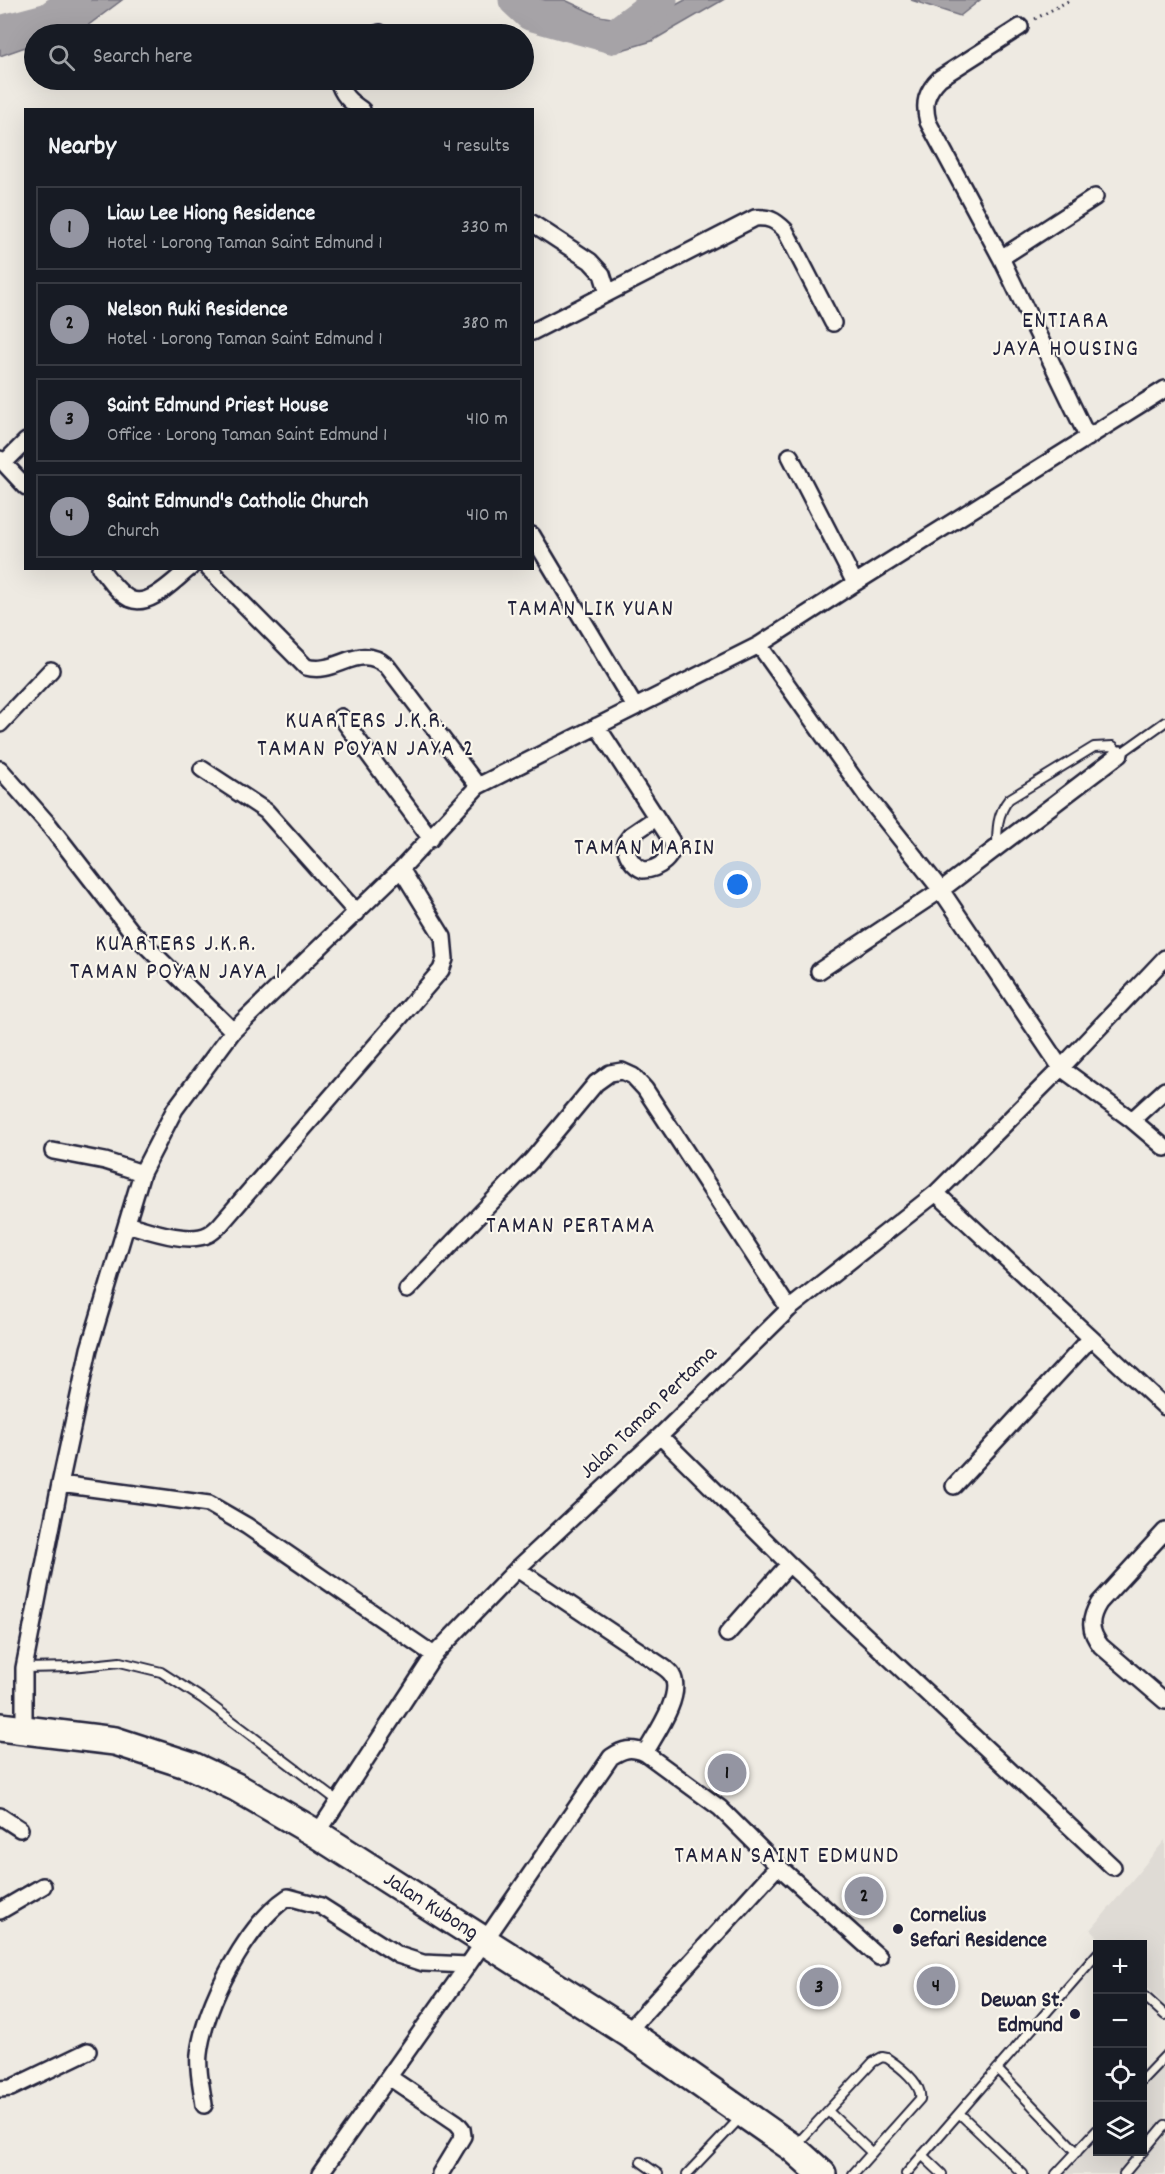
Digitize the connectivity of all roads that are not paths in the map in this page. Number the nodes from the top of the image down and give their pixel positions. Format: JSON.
{"nodes":[{"id":1,"x":1020,"y":27,"type":"road end"},
{"id":2,"x":341,"y":90,"type":"edge"},
{"id":3,"x":359,"y":108,"type":"edge"},
{"id":4,"x":1095,"y":197,"type":"dead end"},
{"id":5,"x":534,"y":224,"type":"edge"},
{"id":6,"x":1001,"y":258,"type":"junction"},
{"id":7,"x":608,"y":293,"type":"junction"},
{"id":8,"x":833,"y":323,"type":"dead end"},
{"id":9,"x":534,"y":331,"type":"edge"},
{"id":10,"x":1165,"y":388,"type":"edge"},
{"id":11,"x":1088,"y":438,"type":"junction"},
{"id":12,"x":24,"y":443,"type":"edge"},
{"id":13,"x":790,"y":456,"type":"dead end"},
{"id":14,"x":2,"y":461,"type":"edge"},
{"id":15,"x":24,"y":485,"type":"edge"},
{"id":16,"x":534,"y":538,"type":"edge"},
{"id":17,"x":102,"y":570,"type":"edge"},
{"id":18,"x":187,"y":570,"type":"edge"},
{"id":19,"x":210,"y":570,"type":"edge"},
{"id":20,"x":855,"y":583,"type":"junction"},
{"id":21,"x":759,"y":645,"type":"junction"},
{"id":22,"x":51,"y":670,"type":"dead end"},
{"id":23,"x":635,"y":707,"type":"junction"},
{"id":24,"x":341,"y":717,"type":"dead end"},
{"id":25,"x":1165,"y":722,"type":"edge"},
{"id":26,"x":0,"y":724,"type":"edge"},
{"id":27,"x":597,"y":726,"type":"junction"},
{"id":28,"x":1119,"y":754,"type":"junction"},
{"id":29,"x":0,"y":769,"type":"edge"},
{"id":30,"x":202,"y":770,"type":"dead end"},
{"id":31,"x":478,"y":786,"type":"junction"},
{"id":32,"x":656,"y":818,"type":"dead end"},
{"id":33,"x":431,"y":838,"type":"junction"},
{"id":34,"x":997,"y":850,"type":"junction"},
{"id":35,"x":401,"y":869,"type":"junction"},
{"id":36,"x":941,"y":890,"type":"junction"},
{"id":37,"x":357,"y":913,"type":"junction"},
{"id":38,"x":1165,"y":958,"type":"edge"},
{"id":39,"x":819,"y":971,"type":"dead end"},
{"id":40,"x":233,"y":1031,"type":"junction"},
{"id":41,"x":1061,"y":1068,"type":"junction"},
{"id":42,"x":1165,"y":1090,"type":"edge"},
{"id":43,"x":1132,"y":1120,"type":"junction"},
{"id":44,"x":1165,"y":1148,"type":"edge"},
{"id":45,"x":54,"y":1151,"type":"dead end"},
{"id":46,"x":142,"y":1173,"type":"junction"},
{"id":47,"x":936,"y":1193,"type":"junction"},
{"id":48,"x":127,"y":1224,"type":"junction"},
{"id":49,"x":407,"y":1290,"type":"dead end"},
{"id":50,"x":789,"y":1308,"type":"junction"},
{"id":51,"x":1091,"y":1338,"type":"junction"},
{"id":52,"x":1165,"y":1407,"type":"edge"},
{"id":53,"x":660,"y":1437,"type":"junction"},
{"id":54,"x":60,"y":1484,"type":"junction"},
{"id":55,"x":954,"y":1486,"type":"dead end"},
{"id":56,"x":1165,"y":1531,"type":"edge"},
{"id":57,"x":789,"y":1564,"type":"junction"},
{"id":58,"x":517,"y":1569,"type":"junction"},
{"id":59,"x":727,"y":1634,"type":"dead end"},
{"id":60,"x":434,"y":1655,"type":"junction"},
{"id":61,"x":24,"y":1668,"type":"junction"},
{"id":62,"x":1165,"y":1701,"type":"edge"},
{"id":63,"x":12,"y":1728,"type":"edge"},
{"id":64,"x":645,"y":1753,"type":"junction"},
{"id":65,"x":338,"y":1801,"type":"junction"},
{"id":66,"x":0,"y":1816,"type":"edge"},
{"id":67,"x":20,"y":1829,"type":"dead end"},
{"id":68,"x":317,"y":1834,"type":"junction"},
{"id":69,"x":778,"y":1866,"type":"junction"},
{"id":70,"x":1113,"y":1867,"type":"dead end"},
{"id":71,"x":43,"y":1886,"type":"dead end"},
{"id":72,"x":0,"y":1911,"type":"edge"},
{"id":73,"x":485,"y":1940,"type":"junction"},
{"id":74,"x":879,"y":1957,"type":"dead end"},
{"id":75,"x":1093,"y":1959,"type":"edge"},
{"id":76,"x":468,"y":1965,"type":"junction"},
{"id":77,"x":1147,"y":1998,"type":"edge"},
{"id":78,"x":1165,"y":2015,"type":"edge"},
{"id":79,"x":627,"y":2032,"type":"junction"},
{"id":80,"x":88,"y":2051,"type":"dead end"},
{"id":81,"x":1165,"y":2056,"type":"edge"},
{"id":82,"x":997,"y":2069,"type":"junction"},
{"id":83,"x":1147,"y":2076,"type":"edge"},
{"id":84,"x":389,"y":2077,"type":"junction"},
{"id":85,"x":0,"y":2089,"type":"edge"},
{"id":86,"x":204,"y":2104,"type":"dead end"},
{"id":87,"x":828,"y":2111,"type":"junction"},
{"id":88,"x":959,"y":2113,"type":"junction"},
{"id":89,"x":744,"y":2114,"type":"junction"},
{"id":90,"x":1165,"y":2125,"type":"edge"},
{"id":91,"x":1093,"y":2134,"type":"edge"},
{"id":92,"x":793,"y":2148,"type":"junction"},
{"id":93,"x":1077,"y":2152,"type":"junction"},
{"id":94,"x":872,"y":2153,"type":"junction"},
{"id":95,"x":922,"y":2155,"type":"junction"},
{"id":96,"x":641,"y":2162,"type":"dead end"},
{"id":97,"x":320,"y":2174,"type":"edge"},
{"id":98,"x":440,"y":2174,"type":"edge"},
{"id":99,"x":658,"y":2174,"type":"edge"},
{"id":100,"x":687,"y":2174,"type":"edge"},
{"id":101,"x":822,"y":2174,"type":"edge"},
{"id":102,"x":853,"y":2174,"type":"edge"},
{"id":103,"x":906,"y":2174,"type":"edge"},
{"id":104,"x":942,"y":2174,"type":"edge"},
{"id":105,"x":1023,"y":2174,"type":"edge"},
{"id":106,"x":1056,"y":2174,"type":"edge"},
{"id":107,"x":1124,"y":2174,"type":"edge"}],
"edges":[{"from":1,"to":6,"type":"street"},
{"from":2,"to":3,"type":"street"},
{"from":4,"to":6,"type":"street"},
{"from":5,"to":7,"type":"street"},
{"from":6,"to":11,"type":"street"},
{"from":7,"to":8,"type":"street"},
{"from":7,"to":9,"type":"street"},
{"from":10,"to":11,"type":"street"},
{"from":11,"to":20,"type":"street"},
{"from":12,"to":14,"type":"street"},
{"from":13,"to":20,"type":"street"},
{"from":14,"to":15,"type":"street"},
{"from":16,"to":23,"type":"street"},
{"from":17,"to":18,"type":"street"},
{"from":19,"to":31,"type":"street"},
{"from":20,"to":21,"type":"street"},
{"from":21,"to":23,"type":"street"},
{"from":21,"to":36,"type":"street"},
{"from":22,"to":26,"type":"street"},
{"from":23,"to":27,"type":"street"},
{"from":24,"to":33,"type":"street"},
{"from":25,"to":28,"type":"lane"},
{"from":27,"to":31,"type":"street"},
{"from":27,"to":32,"type":"street"},
{"from":28,"to":34,"type":"street"},
{"from":28,"to":34,"type":"lane"},
{"from":29,"to":40,"type":"street"},
{"from":30,"to":37,"type":"street"},
{"from":31,"to":33,"type":"street"},
{"from":33,"to":35,"type":"street"},
{"from":34,"to":36,"type":"street"},
{"from":35,"to":37,"type":"street"},
{"from":35,"to":48,"type":"street"},
{"from":36,"to":39,"type":"street"},
{"from":36,"to":41,"type":"street"},
{"from":37,"to":40,"type":"street"},
{"from":38,"to":41,"type":"street","name":"Jalan Taman Pertama"},
{"from":40,"to":46,"type":"street"},
{"from":41,"to":43,"type":"street"},
{"from":41,"to":47,"type":"street","name":"Jalan Taman Pertama"},
{"from":42,"to":43,"type":"street"},
{"from":43,"to":44,"type":"street"},
{"from":45,"to":46,"type":"street"},
{"from":46,"to":48,"type":"street"},
{"from":47,"to":50,"type":"street","name":"Jalan Taman Pertama"},
{"from":47,"to":51,"type":"street"},
{"from":48,"to":54,"type":"street"},
{"from":49,"to":50,"type":"street"},
{"from":50,"to":53,"type":"street","name":"Jalan Taman Pertama"},
{"from":51,"to":52,"type":"street"},
{"from":51,"to":55,"type":"street"},
{"from":53,"to":57,"type":"street"},
{"from":53,"to":58,"type":"street","name":"Jalan Taman Pertama"},
{"from":54,"to":60,"type":"street"},
{"from":54,"to":61,"type":"street"},
{"from":56,"to":62,"type":"street"},
{"from":57,"to":59,"type":"street"},
{"from":57,"to":70,"type":"street"},
{"from":58,"to":60,"type":"street","name":"Jalan Taman Pertama"},
{"from":58,"to":64,"type":"street"},
{"from":60,"to":65,"type":"street","name":"Jalan Taman Pertama"},
{"from":61,"to":63,"type":"street"},
{"from":61,"to":65,"type":"lane"},
{"from":63,"to":68,"type":"highway","name":"Jalan Kubong"},
{"from":64,"to":69,"type":"street"},
{"from":64,"to":73,"type":"street"},
{"from":65,"to":68,"type":"street","name":"Jalan Taman Pertama"},
{"from":66,"to":67,"type":"street"},
{"from":68,"to":73,"type":"highway","name":"Jalan Kubong"},
{"from":69,"to":74,"type":"street"},
{"from":69,"to":79,"type":"street"},
{"from":71,"to":72,"type":"street"},
{"from":73,"to":76,"type":"street"},
{"from":73,"to":79,"type":"highway","name":"Jalan Kubong"},
{"from":75,"to":82,"type":"lane"},
{"from":76,"to":84,"type":"street"},
{"from":76,"to":86,"type":"street"},
{"from":77,"to":78,"type":"lane"},
{"from":79,"to":89,"type":"highway","name":"Jalan Kubong"},
{"from":80,"to":85,"type":"street"},
{"from":81,"to":83,"type":"lane"},
{"from":82,"to":88,"type":"lane"},
{"from":82,"to":93,"type":"lane"},
{"from":84,"to":97,"type":"street"},
{"from":84,"to":98,"type":"street"},
{"from":87,"to":92,"type":"lane"},
{"from":87,"to":94,"type":"lane"},
{"from":87,"to":94,"type":"lane"},
{"from":88,"to":95,"type":"lane"},
{"from":88,"to":105,"type":"lane"},
{"from":89,"to":92,"type":"highway","name":"Jalan Kubong"},
{"from":89,"to":100,"type":"lane"},
{"from":90,"to":107,"type":"lane"},
{"from":91,"to":93,"type":"lane"},
{"from":92,"to":101,"type":"highway","name":"Jalan Kubong"},
{"from":93,"to":106,"type":"lane"},
{"from":94,"to":102,"type":"lane"},
{"from":95,"to":103,"type":"lane"},
{"from":95,"to":104,"type":"lane"},
{"from":96,"to":99,"type":"lane"}]}
